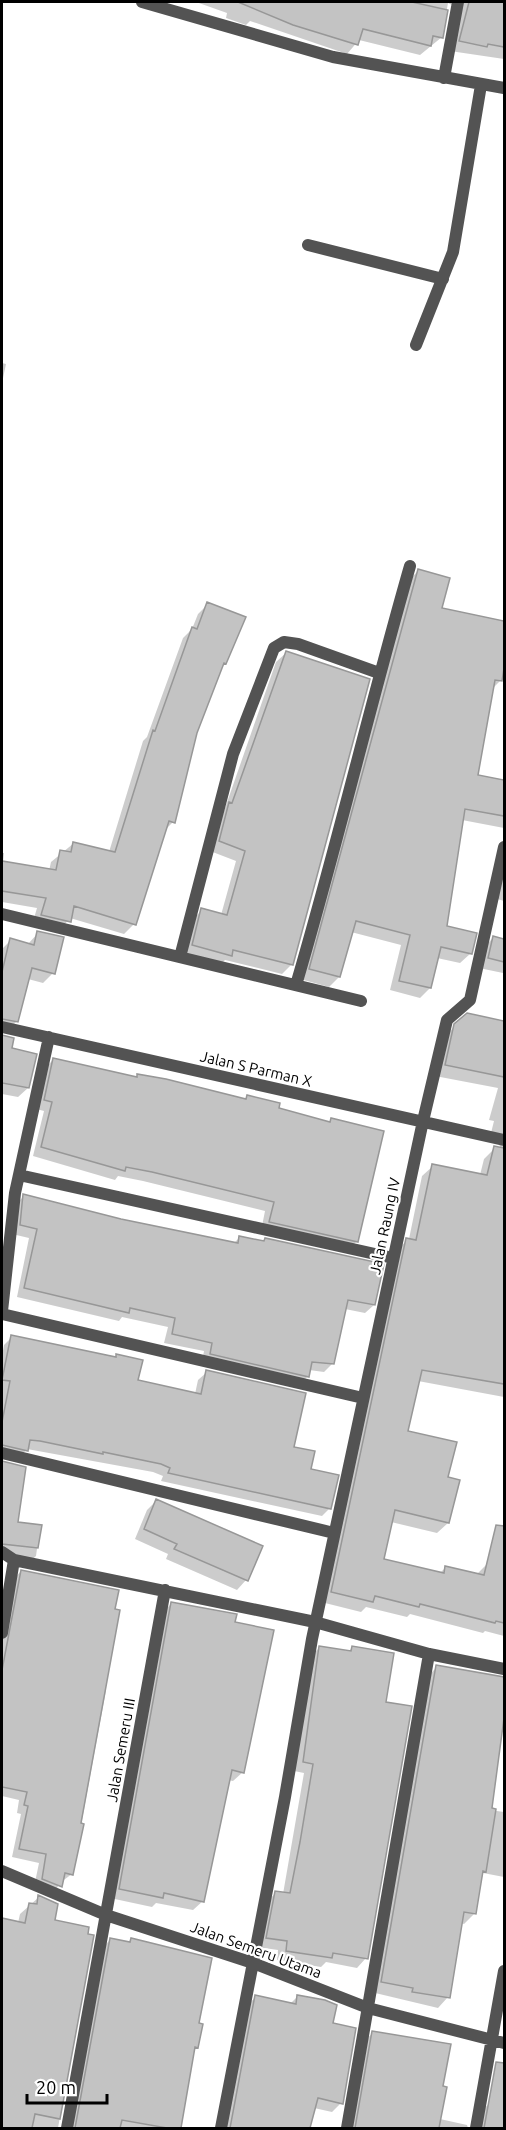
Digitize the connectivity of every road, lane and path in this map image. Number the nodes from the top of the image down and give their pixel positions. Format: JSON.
{"nodes":[{"id":1,"x":142,"y":2,"type":"edge"},
{"id":2,"x":458,"y":2,"type":"edge"},
{"id":3,"x":444,"y":78,"type":"junction"},
{"id":4,"x":481,"y":85,"type":"junction"},
{"id":5,"x":504,"y":88,"type":"edge"},
{"id":6,"x":308,"y":245,"type":"dead end"},
{"id":7,"x":443,"y":279,"type":"junction"},
{"id":8,"x":416,"y":345,"type":"dead end"},
{"id":9,"x":410,"y":566,"type":"dead end"},
{"id":10,"x":379,"y":673,"type":"junction"},
{"id":11,"x":504,"y":848,"type":"edge"},
{"id":12,"x":2,"y":914,"type":"edge"},
{"id":13,"x":180,"y":957,"type":"junction"},
{"id":14,"x":296,"y":985,"type":"junction"},
{"id":15,"x":362,"y":1001,"type":"dead end"},
{"id":16,"x":2,"y":1027,"type":"edge"},
{"id":17,"x":49,"y":1037,"type":"junction"},
{"id":18,"x":423,"y":1122,"type":"junction"},
{"id":19,"x":504,"y":1140,"type":"edge"},
{"id":20,"x":19,"y":1176,"type":"junction"},
{"id":21,"x":393,"y":1258,"type":"junction"},
{"id":22,"x":2,"y":1313,"type":"edge"},
{"id":23,"x":363,"y":1398,"type":"junction"},
{"id":24,"x":2,"y":1453,"type":"edge"},
{"id":25,"x":334,"y":1533,"type":"junction"},
{"id":26,"x":2,"y":1552,"type":"edge"},
{"id":27,"x":14,"y":1560,"type":"junction"},
{"id":28,"x":165,"y":1590,"type":"junction"},
{"id":29,"x":315,"y":1622,"type":"junction"},
{"id":30,"x":2,"y":1632,"type":"edge"},
{"id":31,"x":429,"y":1654,"type":"junction"},
{"id":32,"x":504,"y":1669,"type":"edge"},
{"id":33,"x":2,"y":1871,"type":"edge"},
{"id":34,"x":105,"y":1915,"type":"junction"},
{"id":35,"x":253,"y":1963,"type":"junction"},
{"id":36,"x":504,"y":1971,"type":"edge"},
{"id":37,"x":368,"y":2008,"type":"junction"},
{"id":38,"x":499,"y":2042,"type":"edge"},
{"id":39,"x":67,"y":2128,"type":"edge"},
{"id":40,"x":221,"y":2128,"type":"edge"},
{"id":41,"x":347,"y":2128,"type":"edge"},
{"id":42,"x":476,"y":2128,"type":"edge"}],
"edges":[{"from":1,"to":3,"type":"street"},
{"from":2,"to":3,"type":"street"},
{"from":3,"to":4,"type":"street"},
{"from":4,"to":5,"type":"street"},
{"from":4,"to":7,"type":"street"},
{"from":6,"to":7,"type":"street"},
{"from":7,"to":8,"type":"street"},
{"from":9,"to":10,"type":"street"},
{"from":10,"to":13,"type":"street"},
{"from":10,"to":14,"type":"street"},
{"from":11,"to":18,"type":"street","name":"Jalan Raung IV"},
{"from":12,"to":13,"type":"street"},
{"from":13,"to":14,"type":"street"},
{"from":14,"to":15,"type":"street"},
{"from":16,"to":17,"type":"street","name":"Jalan S Parman X"},
{"from":17,"to":18,"type":"street","name":"Jalan S Parman X"},
{"from":17,"to":20,"type":"street"},
{"from":18,"to":19,"type":"street","name":"Jalan S Parman X"},
{"from":18,"to":21,"type":"street","name":"Jalan Raung IV"},
{"from":20,"to":21,"type":"street"},
{"from":20,"to":22,"type":"street"},
{"from":21,"to":23,"type":"street","name":"Jalan Raung IV"},
{"from":22,"to":23,"type":"street"},
{"from":23,"to":25,"type":"street","name":"Jalan Raung IV"},
{"from":24,"to":25,"type":"street"},
{"from":25,"to":29,"type":"street","name":"Jalan Raung IV"},
{"from":26,"to":27,"type":"street"},
{"from":27,"to":28,"type":"street"},
{"from":27,"to":30,"type":"street"},
{"from":28,"to":29,"type":"street"},
{"from":28,"to":34,"type":"street","name":"Jalan Semeru III"},
{"from":29,"to":31,"type":"street"},
{"from":29,"to":35,"type":"street","name":"Jalan Raung IV"},
{"from":31,"to":32,"type":"street"},
{"from":31,"to":37,"type":"street"},
{"from":33,"to":34,"type":"street","name":"Jalan Semeru Utama"},
{"from":34,"to":35,"type":"street","name":"Jalan Semeru Utama"},
{"from":34,"to":39,"type":"street","name":"Jalan Semeru III"},
{"from":35,"to":37,"type":"street","name":"Jalan Semeru Utama"},
{"from":35,"to":40,"type":"street","name":"Jalan Raung IV"},
{"from":36,"to":38,"type":"street"},
{"from":37,"to":38,"type":"street","name":"Jalan Semeru Utama"},
{"from":37,"to":41,"type":"street"},
{"from":38,"to":42,"type":"street"}]}
